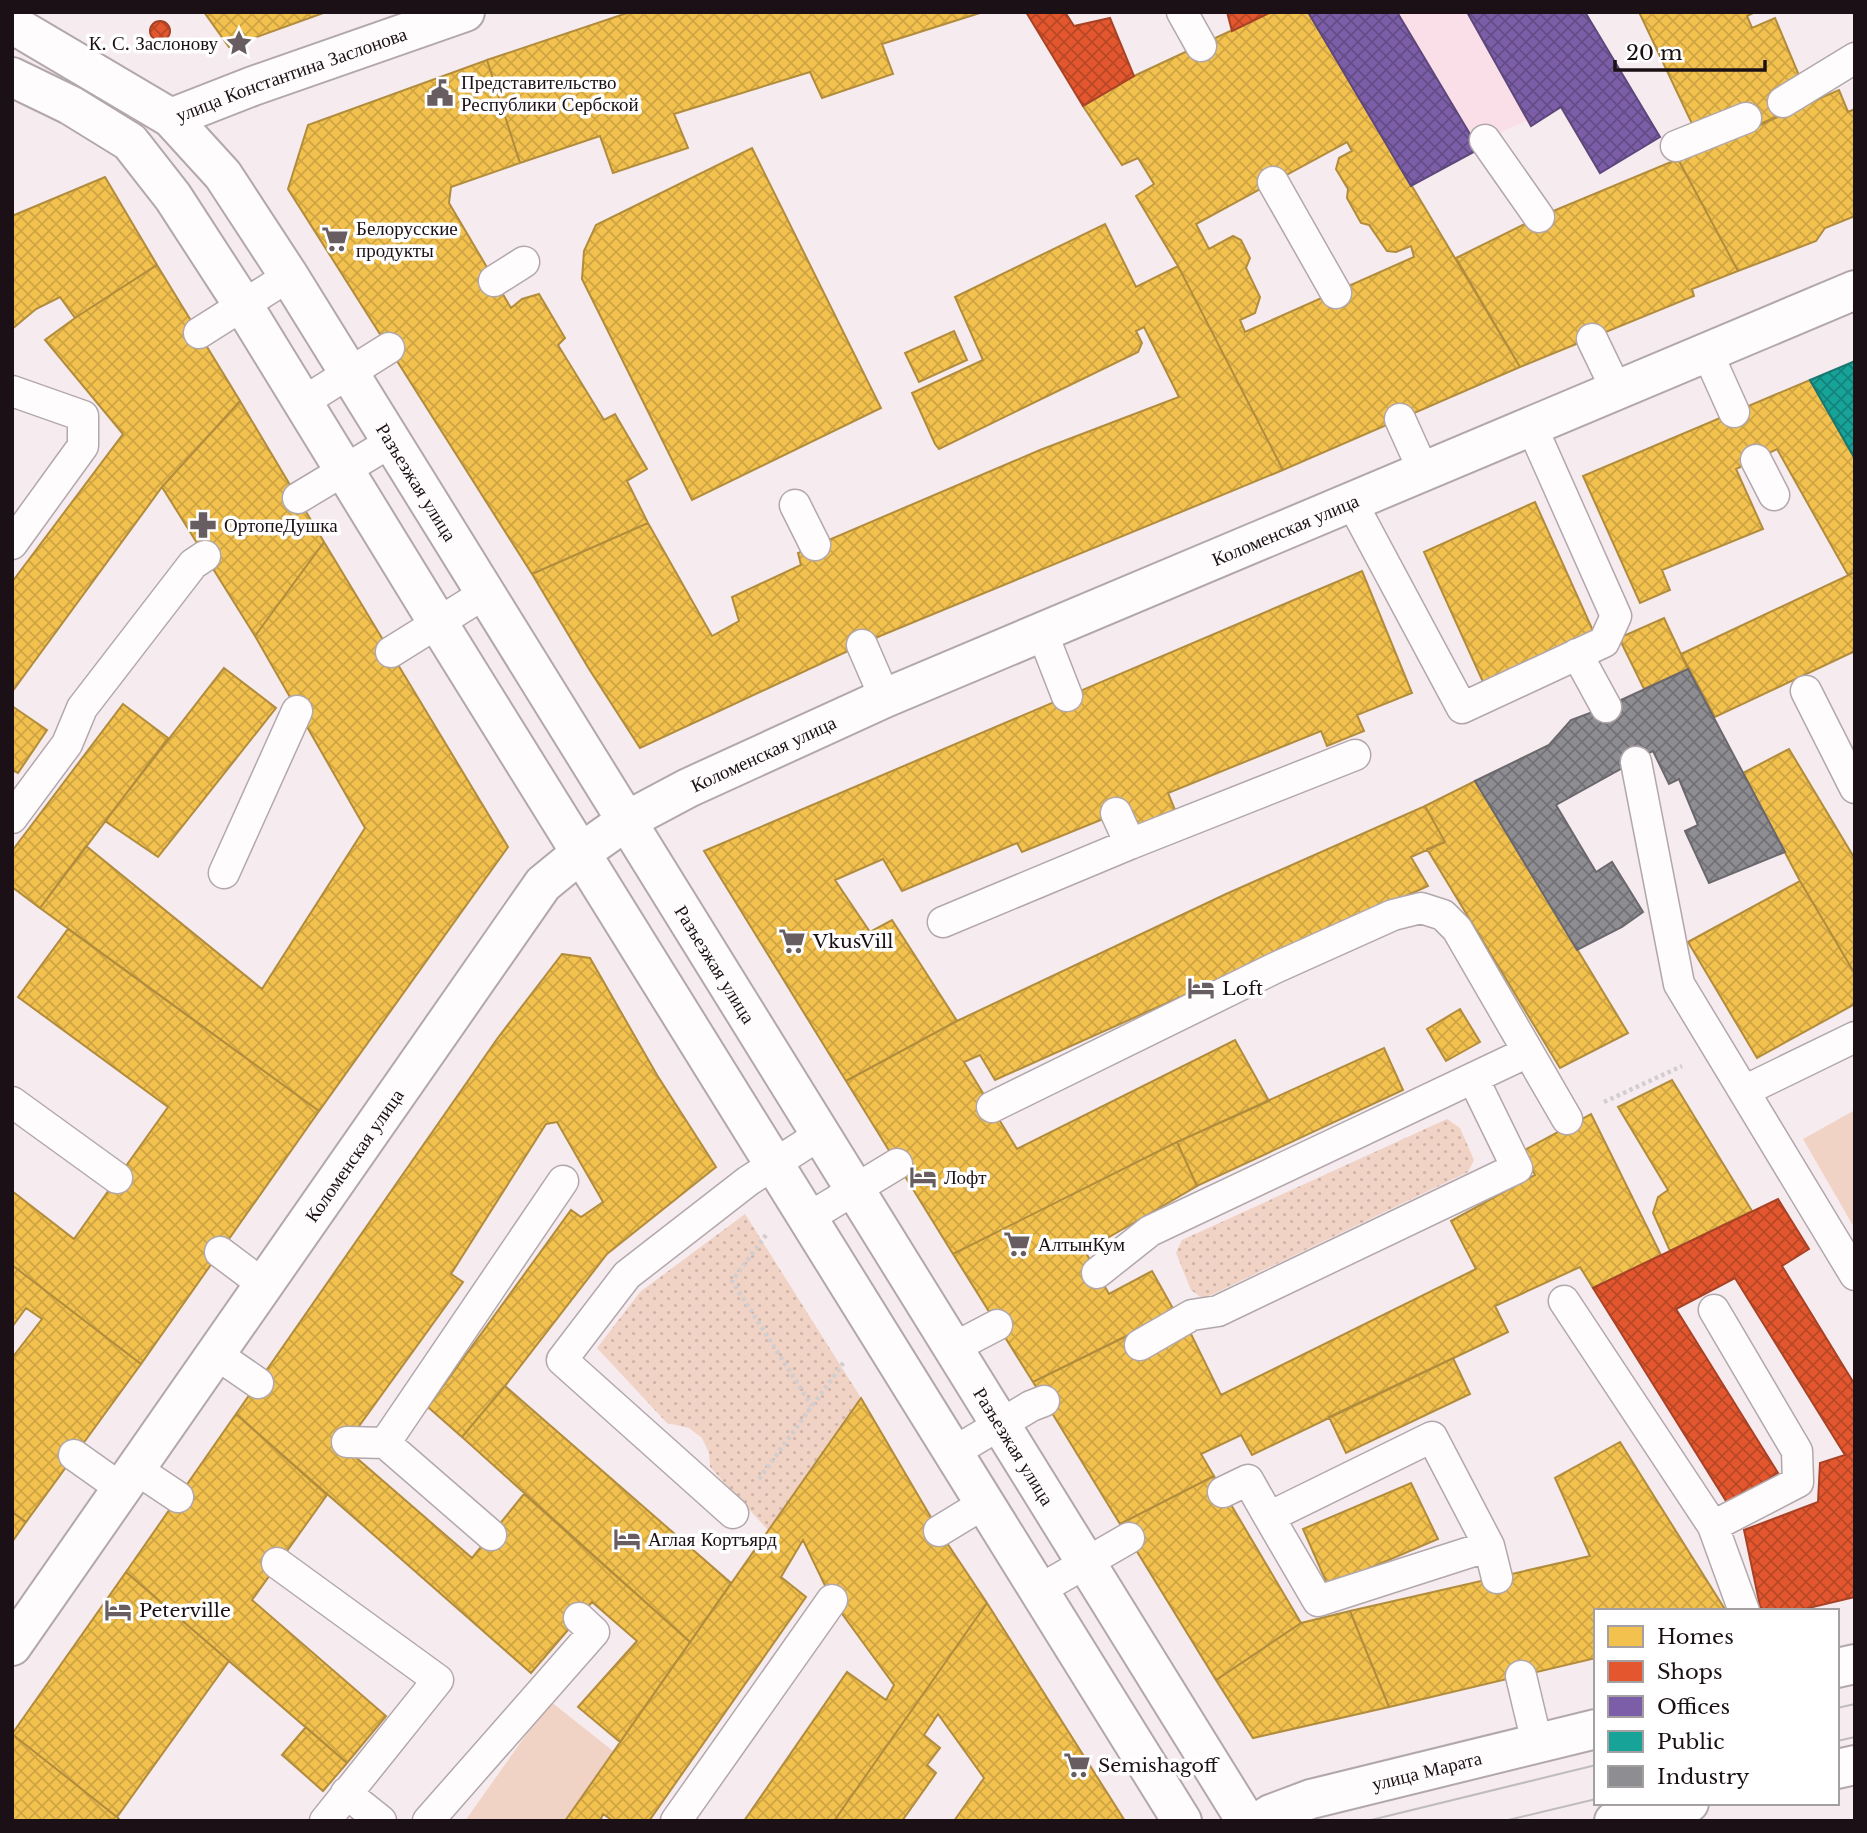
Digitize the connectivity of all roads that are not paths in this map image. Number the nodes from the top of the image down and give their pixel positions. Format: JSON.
{"nodes":[{"id":1,"x":466,"y":12,"type":"edge"},
{"id":2,"x":1182,"y":12,"type":"edge"},
{"id":3,"x":12,"y":24,"type":"edge"},
{"id":4,"x":1201,"y":46,"type":"dead end"},
{"id":5,"x":1855,"y":58,"type":"edge"},
{"id":6,"x":12,"y":77,"type":"edge"},
{"id":7,"x":1783,"y":102,"type":"dead end"},
{"id":8,"x":171,"y":118,"type":"junction"},
{"id":9,"x":1746,"y":118,"type":"dead end"},
{"id":10,"x":1485,"y":140,"type":"dead end"},
{"id":11,"x":130,"y":142,"type":"junction"},
{"id":12,"x":1676,"y":146,"type":"dead end"},
{"id":13,"x":1273,"y":182,"type":"dead end"},
{"id":14,"x":1539,"y":217,"type":"dead end"},
{"id":15,"x":524,"y":262,"type":"dead end"},
{"id":16,"x":289,"y":276,"type":"junction"},
{"id":17,"x":494,"y":281,"type":"dead end"},
{"id":18,"x":1855,"y":290,"type":"edge"},
{"id":19,"x":1336,"y":293,"type":"dead end"},
{"id":20,"x":243,"y":305,"type":"junction"},
{"id":21,"x":199,"y":333,"type":"dead end"},
{"id":22,"x":1592,"y":339,"type":"dead end"},
{"id":23,"x":389,"y":348,"type":"dead end"},
{"id":24,"x":1707,"y":352,"type":"junction"},
{"id":25,"x":349,"y":374,"type":"junction"},
{"id":26,"x":1616,"y":389,"type":"junction"},
{"id":27,"x":12,"y":391,"type":"edge"},
{"id":28,"x":303,"y":402,"type":"junction"},
{"id":29,"x":1734,"y":412,"type":"dead end"},
{"id":30,"x":1400,"y":419,"type":"dead end"},
{"id":31,"x":1531,"y":425,"type":"junction"},
{"id":32,"x":391,"y":442,"type":"junction"},
{"id":33,"x":1756,"y":460,"type":"dead end"},
{"id":34,"x":344,"y":470,"type":"junction"},
{"id":35,"x":1423,"y":470,"type":"junction"},
{"id":36,"x":1774,"y":495,"type":"dead end"},
{"id":37,"x":298,"y":498,"type":"dead end"},
{"id":38,"x":1351,"y":501,"type":"junction"},
{"id":39,"x":795,"y":505,"type":"dead end"},
{"id":40,"x":12,"y":544,"type":"edge"},
{"id":41,"x":814,"y":545,"type":"dead end"},
{"id":42,"x":205,"y":556,"type":"dead end"},
{"id":43,"x":484,"y":594,"type":"junction"},
{"id":44,"x":438,"y":623,"type":"junction"},
{"id":45,"x":1042,"y":632,"type":"junction"},
{"id":46,"x":862,"y":645,"type":"dead end"},
{"id":47,"x":390,"y":652,"type":"dead end"},
{"id":48,"x":1577,"y":654,"type":"junction"},
{"id":49,"x":1806,"y":691,"type":"dead end"},
{"id":50,"x":1067,"y":696,"type":"dead end"},
{"id":51,"x":885,"y":698,"type":"junction"},
{"id":52,"x":1606,"y":707,"type":"dead end"},
{"id":53,"x":297,"y":711,"type":"dead end"},
{"id":54,"x":1355,"y":755,"type":"dead end"},
{"id":55,"x":1636,"y":762,"type":"dead end"},
{"id":56,"x":1855,"y":788,"type":"edge"},
{"id":57,"x":1116,"y":813,"type":"dead end"},
{"id":58,"x":12,"y":818,"type":"edge"},
{"id":59,"x":626,"y":821,"type":"junction"},
{"id":60,"x":1130,"y":844,"type":"junction"},
{"id":61,"x":582,"y":852,"type":"junction"},
{"id":62,"x":224,"y":873,"type":"dead end"},
{"id":63,"x":943,"y":922,"type":"dead end"},
{"id":64,"x":1855,"y":1037,"type":"edge"},
{"id":65,"x":1528,"y":1052,"type":"junction"},
{"id":66,"x":1473,"y":1078,"type":"junction"},
{"id":67,"x":1744,"y":1091,"type":"junction"},
{"id":68,"x":12,"y":1102,"type":"edge"},
{"id":69,"x":992,"y":1107,"type":"dead end"},
{"id":70,"x":1567,"y":1119,"type":"road end"},
{"id":71,"x":821,"y":1134,"type":"junction"},
{"id":72,"x":774,"y":1162,"type":"junction"},
{"id":73,"x":897,"y":1164,"type":"dead end"},
{"id":74,"x":117,"y":1178,"type":"dead end"},
{"id":75,"x":563,"y":1181,"type":"dead end"},
{"id":76,"x":855,"y":1189,"type":"junction"},
{"id":77,"x":808,"y":1218,"type":"junction"},
{"id":78,"x":220,"y":1252,"type":"dead end"},
{"id":79,"x":1097,"y":1273,"type":"dead end"},
{"id":80,"x":1855,"y":1275,"type":"edge"},
{"id":81,"x":264,"y":1285,"type":"junction"},
{"id":82,"x":1564,"y":1301,"type":"dead end"},
{"id":83,"x":1714,"y":1310,"type":"dead end"},
{"id":84,"x":997,"y":1325,"type":"dead end"},
{"id":85,"x":1140,"y":1345,"type":"dead end"},
{"id":86,"x":953,"y":1348,"type":"junction"},
{"id":87,"x":216,"y":1354,"type":"junction"},
{"id":88,"x":258,"y":1383,"type":"dead end"},
{"id":89,"x":1044,"y":1401,"type":"dead end"},
{"id":90,"x":1000,"y":1424,"type":"junction"},
{"id":91,"x":348,"y":1442,"type":"dead end"},
{"id":92,"x":385,"y":1443,"type":"junction"},
{"id":93,"x":954,"y":1452,"type":"junction"},
{"id":94,"x":74,"y":1455,"type":"dead end"},
{"id":95,"x":129,"y":1479,"type":"junction"},
{"id":96,"x":1223,"y":1492,"type":"dead end"},
{"id":97,"x":178,"y":1497,"type":"dead end"},
{"id":98,"x":985,"y":1503,"type":"junction"},
{"id":99,"x":733,"y":1513,"type":"road end"},
{"id":100,"x":1269,"y":1517,"type":"junction"},
{"id":101,"x":1713,"y":1526,"type":"junction"},
{"id":102,"x":939,"y":1531,"type":"dead end"},
{"id":103,"x":491,"y":1535,"type":"dead end"},
{"id":104,"x":1129,"y":1538,"type":"dead end"},
{"id":105,"x":1489,"y":1546,"type":"junction"},
{"id":106,"x":1086,"y":1562,"type":"junction"},
{"id":107,"x":277,"y":1563,"type":"dead end"},
{"id":108,"x":1497,"y":1578,"type":"dead end"},
{"id":109,"x":1039,"y":1590,"type":"junction"},
{"id":110,"x":832,"y":1600,"type":"dead end"},
{"id":111,"x":1743,"y":1609,"type":"edge"},
{"id":112,"x":579,"y":1618,"type":"dead end"},
{"id":113,"x":13,"y":1643,"type":"edge"},
{"id":114,"x":1521,"y":1676,"type":"dead end"},
{"id":115,"x":1594,"y":1729,"type":"edge"},
{"id":116,"x":1537,"y":1743,"type":"junction"},
{"id":117,"x":346,"y":1793,"type":"junction"},
{"id":118,"x":1681,"y":1805,"type":"edge"},
{"id":119,"x":325,"y":1821,"type":"edge"},
{"id":120,"x":381,"y":1821,"type":"edge"},
{"id":121,"x":428,"y":1821,"type":"edge"},
{"id":122,"x":676,"y":1821,"type":"edge"},
{"id":123,"x":1182,"y":1821,"type":"edge"},
{"id":124,"x":1246,"y":1821,"type":"edge"},
{"id":125,"x":1260,"y":1821,"type":"edge"},
{"id":126,"x":1614,"y":1821,"type":"edge"}],
"edges":[{"from":1,"to":8,"type":"street","name":"улица Константина Заслонова"},
{"from":2,"to":4,"type":"lane"},
{"from":3,"to":8,"type":"street","name":"улица Константина Заслонова"},
{"from":5,"to":7,"type":"lane"},
{"from":6,"to":11,"type":"street"},
{"from":8,"to":11,"type":"lane"},
{"from":8,"to":16,"type":"street","name":"Разъезжая улица"},
{"from":9,"to":12,"type":"lane"},
{"from":10,"to":14,"type":"lane"},
{"from":11,"to":20,"type":"street"},
{"from":13,"to":19,"type":"lane"},
{"from":15,"to":17,"type":"lane"},
{"from":16,"to":20,"type":"lane"},
{"from":16,"to":25,"type":"street","name":"Разъезжая улица"},
{"from":18,"to":24,"type":"street","name":"Коломенская улица"},
{"from":20,"to":21,"type":"lane"},
{"from":20,"to":28,"type":"street"},
{"from":22,"to":26,"type":"lane"},
{"from":23,"to":25,"type":"lane"},
{"from":24,"to":26,"type":"street","name":"Коломенская улица"},
{"from":24,"to":29,"type":"lane"},
{"from":25,"to":28,"type":"lane"},
{"from":25,"to":32,"type":"street","name":"Разъезжая улица"},
{"from":26,"to":31,"type":"street","name":"Коломенская улица"},
{"from":27,"to":40,"type":"lane"},
{"from":28,"to":34,"type":"street"},
{"from":30,"to":35,"type":"lane"},
{"from":31,"to":35,"type":"street","name":"Коломенская улица"},
{"from":31,"to":48,"type":"lane"},
{"from":32,"to":34,"type":"lane"},
{"from":32,"to":43,"type":"street","name":"Разъезжая улица"},
{"from":33,"to":36,"type":"lane"},
{"from":34,"to":37,"type":"lane"},
{"from":34,"to":44,"type":"street"},
{"from":35,"to":38,"type":"street","name":"Коломенская улица"},
{"from":38,"to":45,"type":"street","name":"Коломенская улица"},
{"from":38,"to":48,"type":"lane"},
{"from":39,"to":41,"type":"lane"},
{"from":42,"to":58,"type":"lane"},
{"from":43,"to":44,"type":"lane"},
{"from":43,"to":59,"type":"street","name":"Разъезжая улица"},
{"from":44,"to":47,"type":"lane"},
{"from":44,"to":61,"type":"street"},
{"from":45,"to":50,"type":"lane"},
{"from":45,"to":51,"type":"street","name":"Коломенская улица"},
{"from":46,"to":51,"type":"lane"},
{"from":48,"to":52,"type":"lane"},
{"from":49,"to":56,"type":"lane"},
{"from":51,"to":59,"type":"street","name":"Коломенская улица"},
{"from":53,"to":62,"type":"lane"},
{"from":54,"to":60,"type":"lane"},
{"from":55,"to":67,"type":"lane"},
{"from":57,"to":60,"type":"lane"},
{"from":59,"to":61,"type":"street","name":"Коломенская улица"},
{"from":59,"to":71,"type":"street","name":"Разъезжая улица"},
{"from":60,"to":63,"type":"lane"},
{"from":61,"to":72,"type":"street"},
{"from":61,"to":81,"type":"street","name":"Коломенская улица"},
{"from":64,"to":67,"type":"lane"},
{"from":65,"to":66,"type":"lane"},
{"from":65,"to":69,"type":"lane"},
{"from":65,"to":70,"type":"lane"},
{"from":66,"to":79,"type":"lane"},
{"from":66,"to":85,"type":"lane"},
{"from":67,"to":80,"type":"lane"},
{"from":68,"to":74,"type":"lane"},
{"from":71,"to":72,"type":"lane"},
{"from":71,"to":76,"type":"street","name":"Разъезжая улица"},
{"from":72,"to":77,"type":"street"},
{"from":72,"to":99,"type":"lane"},
{"from":73,"to":76,"type":"lane"},
{"from":75,"to":92,"type":"lane"},
{"from":76,"to":77,"type":"lane"},
{"from":76,"to":86,"type":"street","name":"Разъезжая улица"},
{"from":77,"to":93,"type":"street"},
{"from":78,"to":81,"type":"lane"},
{"from":81,"to":87,"type":"street","name":"Коломенская улица"},
{"from":82,"to":101,"type":"lane"},
{"from":83,"to":101,"type":"lane"},
{"from":84,"to":86,"type":"lane"},
{"from":86,"to":90,"type":"street","name":"Разъезжая улица"},
{"from":87,"to":88,"type":"lane"},
{"from":87,"to":95,"type":"street","name":"Коломенская улица"},
{"from":89,"to":90,"type":"lane"},
{"from":90,"to":93,"type":"lane"},
{"from":90,"to":106,"type":"street","name":"Разъезжая улица"},
{"from":91,"to":92,"type":"lane"},
{"from":92,"to":103,"type":"lane"},
{"from":93,"to":98,"type":"street"},
{"from":94,"to":95,"type":"lane"},
{"from":95,"to":97,"type":"lane"},
{"from":95,"to":113,"type":"street","name":"Коломенская улица"},
{"from":96,"to":100,"type":"lane"},
{"from":98,"to":102,"type":"lane"},
{"from":98,"to":109,"type":"street"},
{"from":100,"to":105,"type":"lane"},
{"from":100,"to":105,"type":"lane"},
{"from":101,"to":111,"type":"lane"},
{"from":104,"to":106,"type":"lane"},
{"from":105,"to":108,"type":"lane"},
{"from":106,"to":109,"type":"lane"},
{"from":106,"to":124,"type":"street","name":"Разъезжая улица"},
{"from":107,"to":117,"type":"lane"},
{"from":109,"to":123,"type":"street"},
{"from":110,"to":122,"type":"lane"},
{"from":112,"to":121,"type":"lane"},
{"from":114,"to":116,"type":"lane"},
{"from":115,"to":116,"type":"street","name":"улица Марата"},
{"from":116,"to":125,"type":"street","name":"улица Марата"},
{"from":117,"to":119,"type":"lane"},
{"from":117,"to":120,"type":"lane"},
{"from":118,"to":126,"type":"street"}]}
